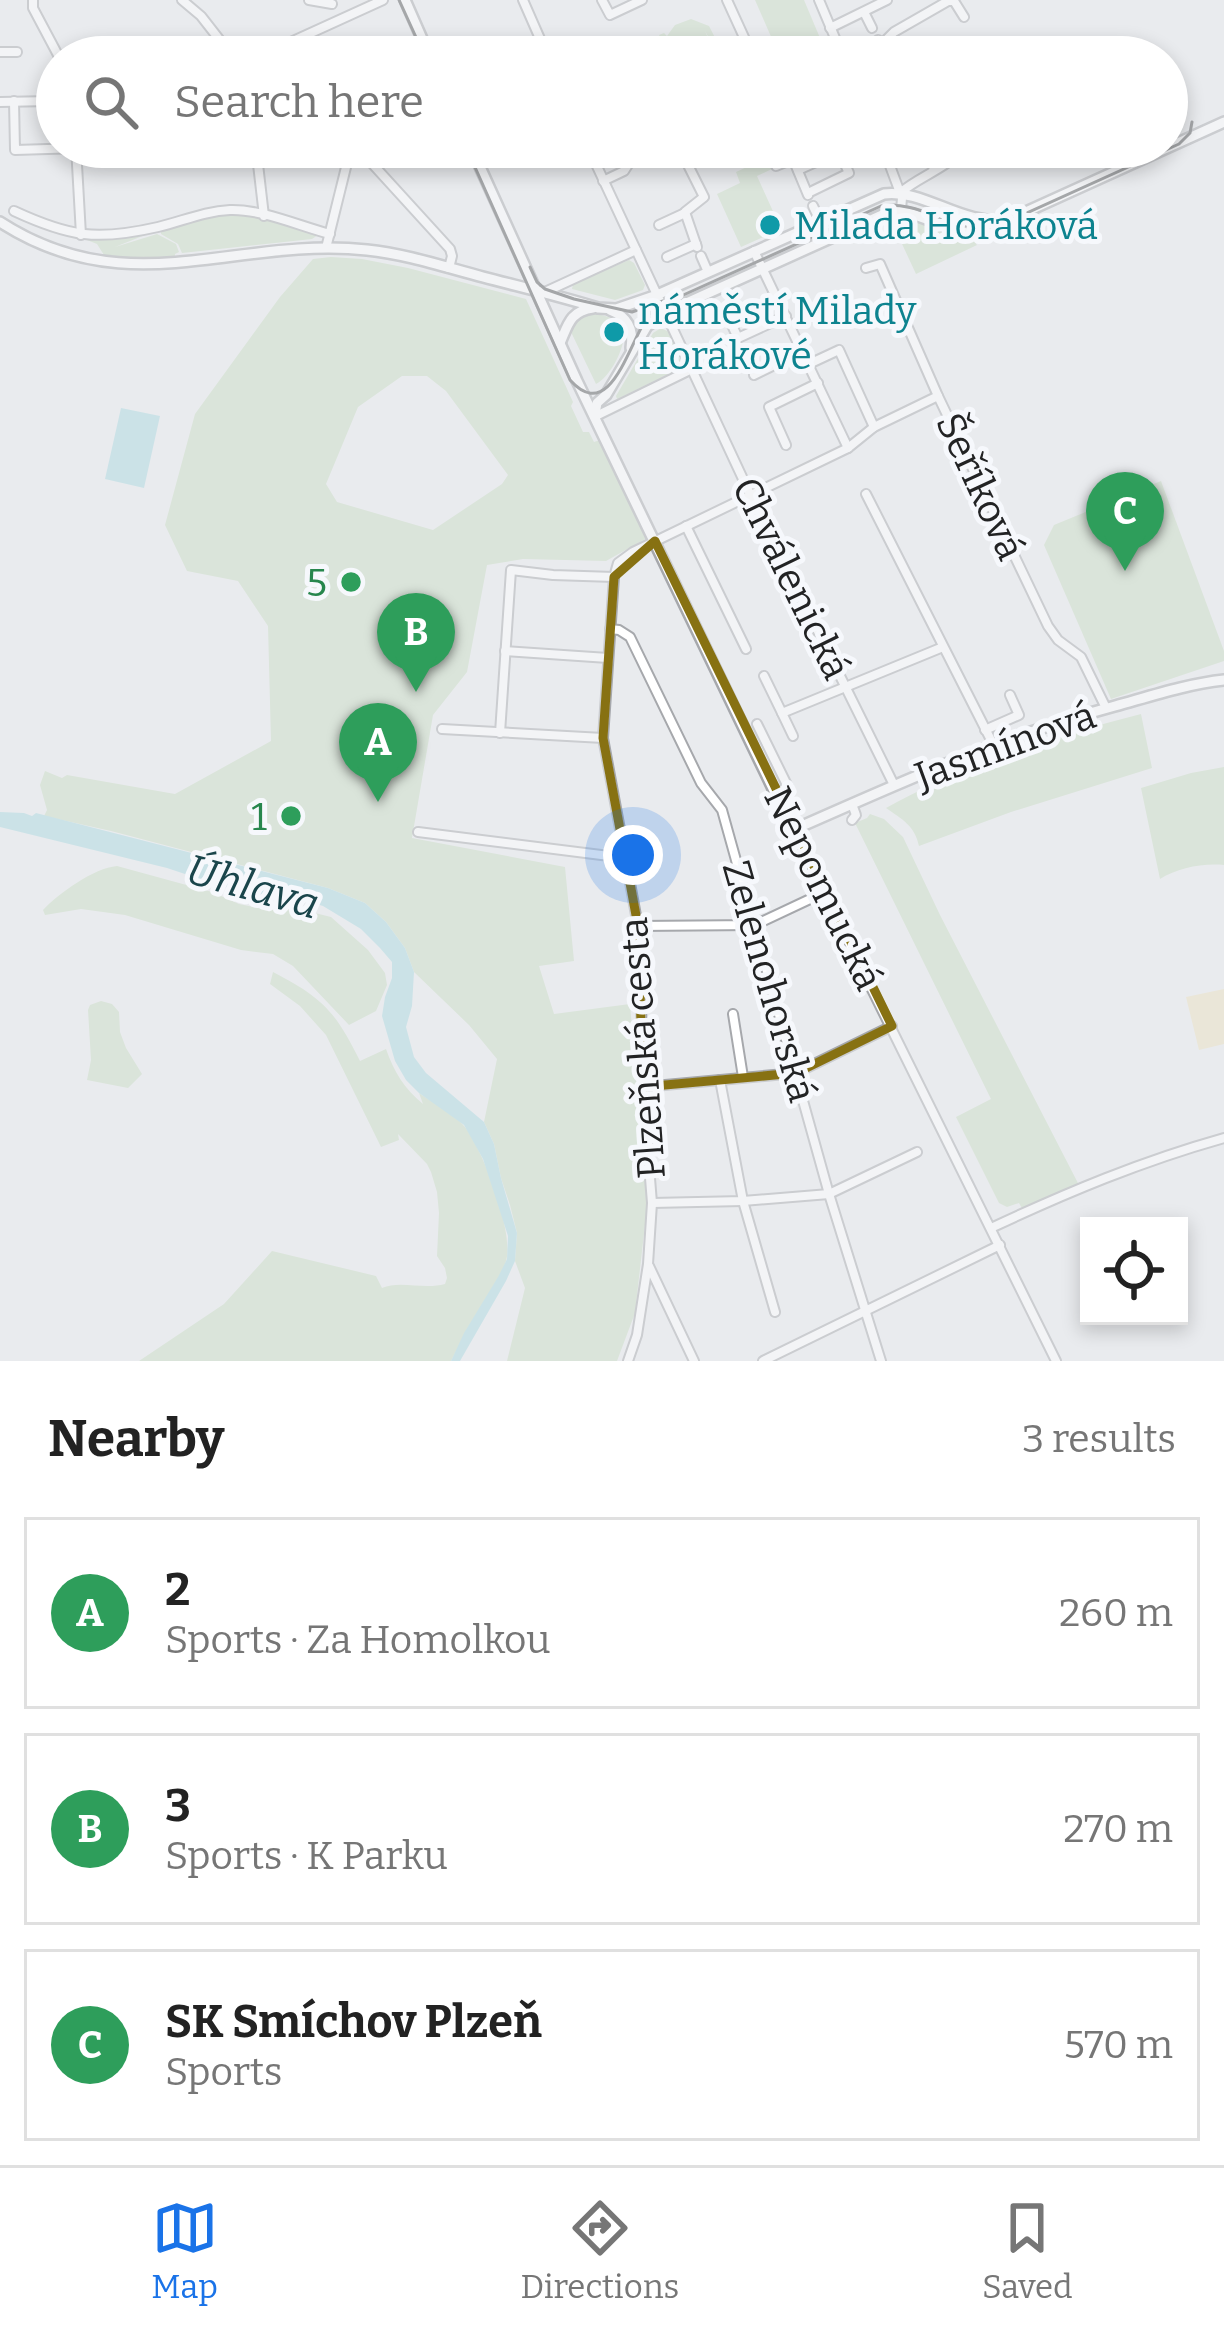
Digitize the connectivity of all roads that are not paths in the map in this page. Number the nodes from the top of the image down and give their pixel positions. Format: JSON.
{"nodes":[{"id":1,"x":33,"y":0,"type":"edge"},
{"id":2,"x":182,"y":0,"type":"edge"},
{"id":3,"x":309,"y":0,"type":"edge"},
{"id":4,"x":383,"y":0,"type":"edge"},
{"id":5,"x":405,"y":0,"type":"edge"},
{"id":6,"x":523,"y":0,"type":"edge"},
{"id":7,"x":602,"y":0,"type":"edge"},
{"id":8,"x":640,"y":0,"type":"edge"},
{"id":9,"x":727,"y":0,"type":"edge"},
{"id":10,"x":819,"y":0,"type":"edge"},
{"id":11,"x":887,"y":0,"type":"edge"},
{"id":12,"x":331,"y":2,"type":"edge"},
{"id":13,"x":864,"y":12,"type":"junction"},
{"id":14,"x":964,"y":17,"type":"dead end"},
{"id":15,"x":340,"y":19,"type":"junction"},
{"id":16,"x":830,"y":28,"type":"junction"},
{"id":17,"x":872,"y":28,"type":"dead end"},
{"id":18,"x":48,"y":36,"type":"edge"},
{"id":19,"x":217,"y":36,"type":"edge"},
{"id":20,"x":303,"y":36,"type":"edge"},
{"id":21,"x":421,"y":36,"type":"edge"},
{"id":22,"x":539,"y":36,"type":"edge"},
{"id":23,"x":743,"y":36,"type":"edge"},
{"id":24,"x":834,"y":36,"type":"edge"},
{"id":25,"x":889,"y":36,"type":"edge"},
{"id":26,"x":0,"y":52,"type":"edge"},
{"id":27,"x":17,"y":52,"type":"dead end"},
{"id":28,"x":0,"y":101,"type":"edge"},
{"id":29,"x":14,"y":101,"type":"junction"},
{"id":30,"x":36,"y":101,"type":"edge"},
{"id":31,"x":1224,"y":122,"type":"edge"},
{"id":32,"x":1188,"y":138,"type":"edge"},
{"id":33,"x":36,"y":149,"type":"edge"},
{"id":34,"x":77,"y":168,"type":"edge"},
{"id":35,"x":258,"y":168,"type":"edge"},
{"id":36,"x":348,"y":168,"type":"edge"},
{"id":37,"x":374,"y":168,"type":"edge"},
{"id":38,"x":481,"y":168,"type":"edge"},
{"id":39,"x":597,"y":168,"type":"edge"},
{"id":40,"x":626,"y":168,"type":"edge"},
{"id":41,"x":690,"y":168,"type":"edge"},
{"id":42,"x":802,"y":168,"type":"edge"},
{"id":43,"x":847,"y":168,"type":"edge"},
{"id":44,"x":891,"y":168,"type":"edge"},
{"id":45,"x":1123,"y":168,"type":"edge"},
{"id":46,"x":934,"y":169,"type":"edge"},
{"id":47,"x":798,"y":170,"type":"joint"},
{"id":48,"x":603,"y":181,"type":"junction"},
{"id":49,"x":900,"y":193,"type":"junction"},
{"id":50,"x":810,"y":198,"type":"junction"},
{"id":51,"x":901,"y":210,"type":"junction"},
{"id":52,"x":14,"y":212,"type":"dead end"},
{"id":53,"x":685,"y":213,"type":"junction"},
{"id":54,"x":264,"y":216,"type":"junction"},
{"id":55,"x":1008,"y":220,"type":"junction"},
{"id":56,"x":820,"y":221,"type":"junction"},
{"id":57,"x":0,"y":222,"type":"edge"},
{"id":58,"x":659,"y":225,"type":"dead end"},
{"id":59,"x":329,"y":234,"type":"junction"},
{"id":60,"x":81,"y":236,"type":"junction"},
{"id":61,"x":326,"y":248,"type":"junction"},
{"id":62,"x":698,"y":249,"type":"junction"},
{"id":63,"x":636,"y":250,"type":"junction"},
{"id":64,"x":754,"y":251,"type":"junction"},
{"id":65,"x":520,"y":257,"type":"junction"},
{"id":66,"x":667,"y":257,"type":"dead end"},
{"id":67,"x":449,"y":268,"type":"junction"},
{"id":68,"x":763,"y":268,"type":"junction"},
{"id":69,"x":866,"y":268,"type":"dead end"},
{"id":70,"x":708,"y":272,"type":"junction"},
{"id":71,"x":490,"y":279,"type":"junction"},
{"id":72,"x":539,"y":292,"type":"junction"},
{"id":73,"x":657,"y":295,"type":"junction"},
{"id":74,"x":601,"y":308,"type":"junction"},
{"id":75,"x":666,"y":314,"type":"junction"},
{"id":76,"x":786,"y":316,"type":"junction"},
{"id":77,"x":729,"y":319,"type":"dead end"},
{"id":78,"x":560,"y":344,"type":"junction"},
{"id":79,"x":803,"y":351,"type":"junction"},
{"id":80,"x":629,"y":356,"type":"junction"},
{"id":81,"x":809,"y":364,"type":"junction"},
{"id":82,"x":692,"y":369,"type":"junction"},
{"id":83,"x":754,"y":375,"type":"dead end"},
{"id":84,"x":818,"y":383,"type":"junction"},
{"id":85,"x":938,"y":396,"type":"junction"},
{"id":86,"x":586,"y":397,"type":"junction"},
{"id":87,"x":603,"y":398,"type":"junction"},
{"id":88,"x":595,"y":415,"type":"junction"},
{"id":89,"x":874,"y":427,"type":"junction"},
{"id":90,"x":786,"y":445,"type":"dead end"},
{"id":91,"x":848,"y":448,"type":"junction"},
{"id":92,"x":750,"y":494,"type":"junction"},
{"id":93,"x":866,"y":494,"type":"dead end"},
{"id":94,"x":686,"y":526,"type":"junction"},
{"id":95,"x":655,"y":541,"type":"junction"},
{"id":96,"x":614,"y":577,"type":"junction"},
{"id":97,"x":610,"y":629,"type":"junction"},
{"id":98,"x":943,"y":647,"type":"junction"},
{"id":99,"x":746,"y":649,"type":"dead end"},
{"id":100,"x":505,"y":651,"type":"junction"},
{"id":101,"x":608,"y":658,"type":"junction"},
{"id":102,"x":764,"y":676,"type":"dead end"},
{"id":103,"x":1224,"y":680,"type":"edge"},
{"id":104,"x":846,"y":687,"type":"junction"},
{"id":105,"x":1010,"y":695,"type":"dead end"},
{"id":106,"x":1106,"y":708,"type":"junction"},
{"id":107,"x":782,"y":713,"type":"junction"},
{"id":108,"x":757,"y":724,"type":"dead end"},
{"id":109,"x":442,"y":729,"type":"dead end"},
{"id":110,"x":985,"y":730,"type":"junction"},
{"id":111,"x":500,"y":733,"type":"junction"},
{"id":112,"x":794,"y":736,"type":"dead end"},
{"id":113,"x":602,"y":738,"type":"junction"},
{"id":114,"x":993,"y":744,"type":"junction"},
{"id":115,"x":894,"y":785,"type":"junction"},
{"id":116,"x":776,"y":793,"type":"junction"},
{"id":117,"x":852,"y":804,"type":"junction"},
{"id":118,"x":852,"y":820,"type":"dead end"},
{"id":119,"x":793,"y":830,"type":"junction"},
{"id":120,"x":418,"y":832,"type":"dead end"},
{"id":121,"x":625,"y":858,"type":"junction"},
{"id":122,"x":825,"y":892,"type":"junction"},
{"id":123,"x":638,"y":926,"type":"junction"},
{"id":124,"x":755,"y":926,"type":"junction"},
{"id":125,"x":733,"y":1014,"type":"dead end"},
{"id":126,"x":892,"y":1026,"type":"junction"},
{"id":127,"x":796,"y":1072,"type":"junction"},
{"id":128,"x":743,"y":1077,"type":"junction"},
{"id":129,"x":720,"y":1080,"type":"junction"},
{"id":130,"x":643,"y":1088,"type":"junction"},
{"id":131,"x":1224,"y":1138,"type":"edge"},
{"id":132,"x":917,"y":1151,"type":"dead end"},
{"id":133,"x":829,"y":1193,"type":"junction"},
{"id":134,"x":743,"y":1201,"type":"junction"},
{"id":135,"x":652,"y":1203,"type":"junction"},
{"id":136,"x":991,"y":1228,"type":"junction"},
{"id":137,"x":1000,"y":1245,"type":"junction"},
{"id":138,"x":648,"y":1264,"type":"junction"},
{"id":139,"x":864,"y":1310,"type":"junction"},
{"id":140,"x":775,"y":1312,"type":"dead end"},
{"id":141,"x":628,"y":1361,"type":"edge"},
{"id":142,"x":694,"y":1361,"type":"edge"},
{"id":143,"x":763,"y":1361,"type":"edge"},
{"id":144,"x":881,"y":1361,"type":"edge"},
{"id":145,"x":1056,"y":1361,"type":"edge"}],
"edges":[{"from":1,"to":18,"type":"street"},
{"from":2,"to":19,"type":"street"},
{"from":3,"to":12,"type":"street"},
{"from":4,"to":15,"type":"street"},
{"from":5,"to":21,"type":"main road"},
{"from":6,"to":22,"type":"street"},
{"from":7,"to":8,"type":"street"},
{"from":9,"to":23,"type":"street"},
{"from":10,"to":16,"type":"street"},
{"from":11,"to":13,"type":"street"},
{"from":12,"to":15,"type":"street"},
{"from":13,"to":16,"type":"street"},
{"from":13,"to":17,"type":"street"},
{"from":14,"to":25,"type":"street"},
{"from":15,"to":20,"type":"street"},
{"from":16,"to":24,"type":"street"},
{"from":26,"to":27,"type":"street"},
{"from":28,"to":29,"type":"street"},
{"from":29,"to":30,"type":"street"},
{"from":29,"to":33,"type":"street"},
{"from":31,"to":32,"type":"main road"},
{"from":34,"to":60,"type":"street"},
{"from":35,"to":54,"type":"street"},
{"from":36,"to":59,"type":"street"},
{"from":37,"to":67,"type":"street"},
{"from":38,"to":65,"type":"main road"},
{"from":39,"to":48,"type":"street"},
{"from":40,"to":48,"type":"street"},
{"from":41,"to":53,"type":"street"},
{"from":42,"to":47,"type":"street"},
{"from":43,"to":50,"type":"street"},
{"from":44,"to":49,"type":"street"},
{"from":45,"to":55,"type":"main road"},
{"from":46,"to":49,"type":"street"},
{"from":47,"to":50,"type":"street"},
{"from":48,"to":63,"type":"street"},
{"from":49,"to":51,"type":"street"},
{"from":49,"to":55,"type":"main road"},
{"from":49,"to":56,"type":"main road"},
{"from":50,"to":56,"type":"street"},
{"from":51,"to":55,"type":"main road"},
{"from":51,"to":68,"type":"main road"},
{"from":52,"to":60,"type":"street"},
{"from":53,"to":58,"type":"street"},
{"from":53,"to":62,"type":"street"},
{"from":54,"to":59,"type":"street"},
{"from":54,"to":60,"type":"street"},
{"from":56,"to":64,"type":"main road"},
{"from":57,"to":61,"type":"main road"},
{"from":59,"to":61,"type":"street"},
{"from":61,"to":67,"type":"main road"},
{"from":62,"to":66,"type":"street"},
{"from":62,"to":70,"type":"street"},
{"from":63,"to":72,"type":"street"},
{"from":63,"to":73,"type":"street"},
{"from":64,"to":68,"type":"street"},
{"from":64,"to":70,"type":"main road"},
{"from":65,"to":71,"type":"main road"},
{"from":65,"to":72,"type":"main road"},
{"from":67,"to":71,"type":"main road"},
{"from":68,"to":75,"type":"main road"},
{"from":68,"to":76,"type":"street"},
{"from":69,"to":85,"type":"street","name":"Šeříková"},
{"from":70,"to":73,"type":"main road"},
{"from":71,"to":72,"type":"main road"},
{"from":72,"to":74,"type":"main road"},
{"from":72,"to":78,"type":"main road"},
{"from":73,"to":74,"type":"main road"},
{"from":73,"to":75,"type":"street"},
{"from":74,"to":78,"type":"main road"},
{"from":74,"to":80,"type":"main road"},
{"from":75,"to":80,"type":"main road"},
{"from":75,"to":82,"type":"street"},
{"from":76,"to":77,"type":"street"},
{"from":76,"to":79,"type":"street"},
{"from":78,"to":86,"type":"main road"},
{"from":79,"to":81,"type":"street"},
{"from":79,"to":83,"type":"street"},
{"from":80,"to":87,"type":"main road"},
{"from":81,"to":84,"type":"street"},
{"from":81,"to":89,"type":"street"},
{"from":82,"to":88,"type":"street"},
{"from":82,"to":92,"type":"street","name":"Chválenická"},
{"from":84,"to":90,"type":"street"},
{"from":84,"to":91,"type":"street"},
{"from":85,"to":89,"type":"street"},
{"from":85,"to":106,"type":"street","name":"Šeříková"},
{"from":86,"to":87,"type":"main road"},
{"from":86,"to":88,"type":"main road"},
{"from":87,"to":88,"type":"main road"},
{"from":88,"to":95,"type":"main road","name":"Nepomucká"},
{"from":89,"to":91,"type":"street"},
{"from":91,"to":92,"type":"street"},
{"from":92,"to":94,"type":"street"},
{"from":92,"to":104,"type":"street","name":"Chválenická"},
{"from":93,"to":98,"type":"street"},
{"from":94,"to":95,"type":"street"},
{"from":94,"to":99,"type":"street"},
{"from":95,"to":96,"type":"street"},
{"from":95,"to":116,"type":"main road","name":"Nepomucká"},
{"from":96,"to":97,"type":"street","name":"Plzeňská cesta"},
{"from":96,"to":100,"type":"street"},
{"from":97,"to":101,"type":"street","name":"Plzeňská cesta"},
{"from":97,"to":124,"type":"street","name":"Zelenohorská"},
{"from":98,"to":104,"type":"street"},
{"from":98,"to":110,"type":"street"},
{"from":100,"to":101,"type":"street"},
{"from":100,"to":111,"type":"street"},
{"from":101,"to":113,"type":"street","name":"Plzeňská cesta"},
{"from":102,"to":107,"type":"street"},
{"from":103,"to":106,"type":"main road","name":"Jasmínová"},
{"from":104,"to":107,"type":"street"},
{"from":104,"to":115,"type":"street","name":"Chválenická"},
{"from":105,"to":110,"type":"street"},
{"from":106,"to":114,"type":"main road","name":"Jasmínová"},
{"from":107,"to":112,"type":"street"},
{"from":108,"to":116,"type":"street"},
{"from":109,"to":111,"type":"street"},
{"from":110,"to":114,"type":"street"},
{"from":111,"to":113,"type":"street"},
{"from":113,"to":121,"type":"street","name":"Plzeňská cesta"},
{"from":114,"to":115,"type":"main road","name":"Jasmínová"},
{"from":115,"to":117,"type":"main road","name":"Jasmínová"},
{"from":116,"to":119,"type":"main road","name":"Nepomucká"},
{"from":117,"to":118,"type":"street"},
{"from":117,"to":119,"type":"main road","name":"Jasmínová"},
{"from":119,"to":122,"type":"street","name":"Nepomucká"},
{"from":120,"to":121,"type":"street"},
{"from":121,"to":123,"type":"street","name":"Plzeňská cesta"},
{"from":122,"to":124,"type":"street"},
{"from":122,"to":126,"type":"street","name":"Nepomucká"},
{"from":123,"to":124,"type":"street"},
{"from":123,"to":130,"type":"street","name":"Plzeňská cesta"},
{"from":124,"to":127,"type":"street","name":"Zelenohorská"},
{"from":125,"to":128,"type":"street"},
{"from":126,"to":127,"type":"street"},
{"from":126,"to":136,"type":"street","name":"Nepomucká"},
{"from":127,"to":128,"type":"street"},
{"from":127,"to":133,"type":"street","name":"Zelenohorská"},
{"from":128,"to":129,"type":"street"},
{"from":129,"to":130,"type":"street"},
{"from":129,"to":134,"type":"street"},
{"from":130,"to":135,"type":"street","name":"Plzeňská cesta"},
{"from":131,"to":136,"type":"street"},
{"from":132,"to":133,"type":"street"},
{"from":133,"to":134,"type":"street"},
{"from":133,"to":139,"type":"street","name":"Zelenohorská"},
{"from":134,"to":135,"type":"street"},
{"from":134,"to":140,"type":"street"},
{"from":135,"to":138,"type":"street","name":"Plzeňská cesta"},
{"from":136,"to":137,"type":"street","name":"Nepomucká"},
{"from":137,"to":139,"type":"street"},
{"from":137,"to":145,"type":"street","name":"Nepomucká"},
{"from":138,"to":141,"type":"street","name":"Plzeňská cesta"},
{"from":138,"to":142,"type":"street"},
{"from":139,"to":143,"type":"street"},
{"from":139,"to":144,"type":"street","name":"Zelenohorská"}]}
